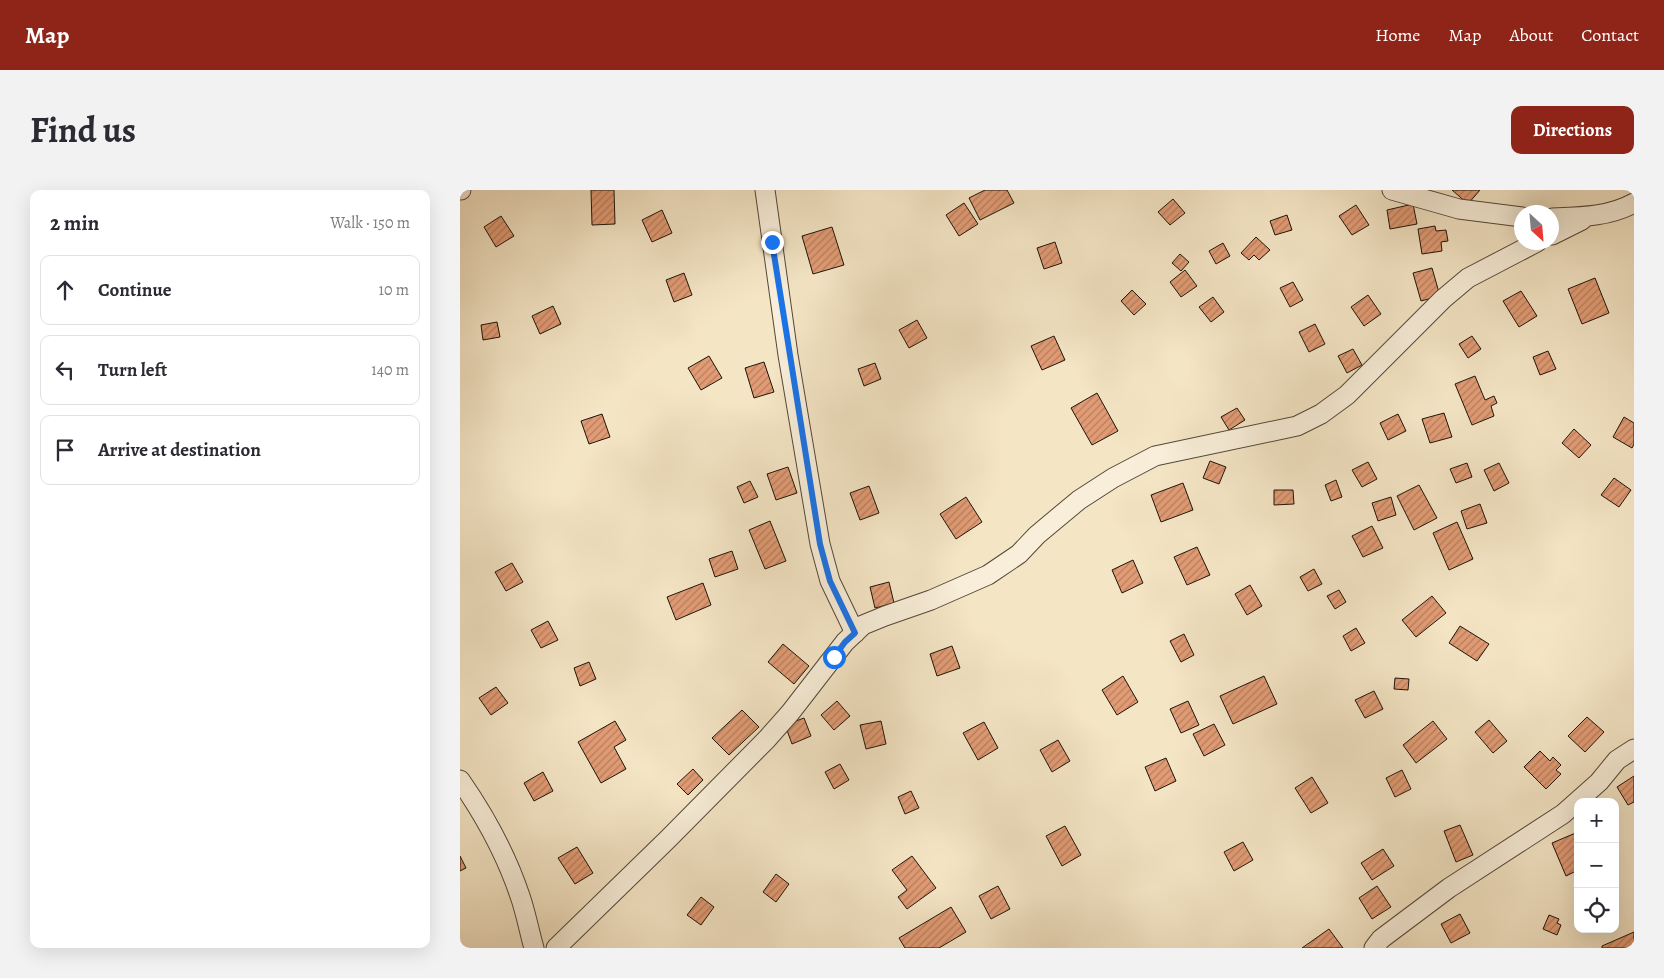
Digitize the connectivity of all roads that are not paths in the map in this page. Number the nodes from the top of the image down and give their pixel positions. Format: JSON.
{"nodes":[{"id":1,"x":766,"y":190,"type":"edge"},
{"id":2,"x":1392,"y":190,"type":"edge"},
{"id":3,"x":1634,"y":203,"type":"edge"},
{"id":4,"x":1514,"y":216,"type":"edge"},
{"id":5,"x":1588,"y":217,"type":"junction"},
{"id":6,"x":1559,"y":218,"type":"edge"},
{"id":7,"x":1559,"y":232,"type":"edge"},
{"id":8,"x":1522,"y":250,"type":"edge"},
{"id":9,"x":855,"y":633,"type":"junction"},
{"id":10,"x":1634,"y":749,"type":"edge"},
{"id":11,"x":460,"y":780,"type":"edge"},
{"id":12,"x":534,"y":948,"type":"edge"},
{"id":13,"x":556,"y":948,"type":"edge"},
{"id":14,"x":1374,"y":948,"type":"edge"}],
"edges":[{"from":1,"to":9,"type":"street"},
{"from":2,"to":4,"type":"street"},
{"from":3,"to":5,"type":"street"},
{"from":5,"to":6,"type":"street"},
{"from":5,"to":7,"type":"street"},
{"from":8,"to":9,"type":"street"},
{"from":9,"to":13,"type":"street"},
{"from":10,"to":14,"type":"street"},
{"from":11,"to":12,"type":"street"}]}
